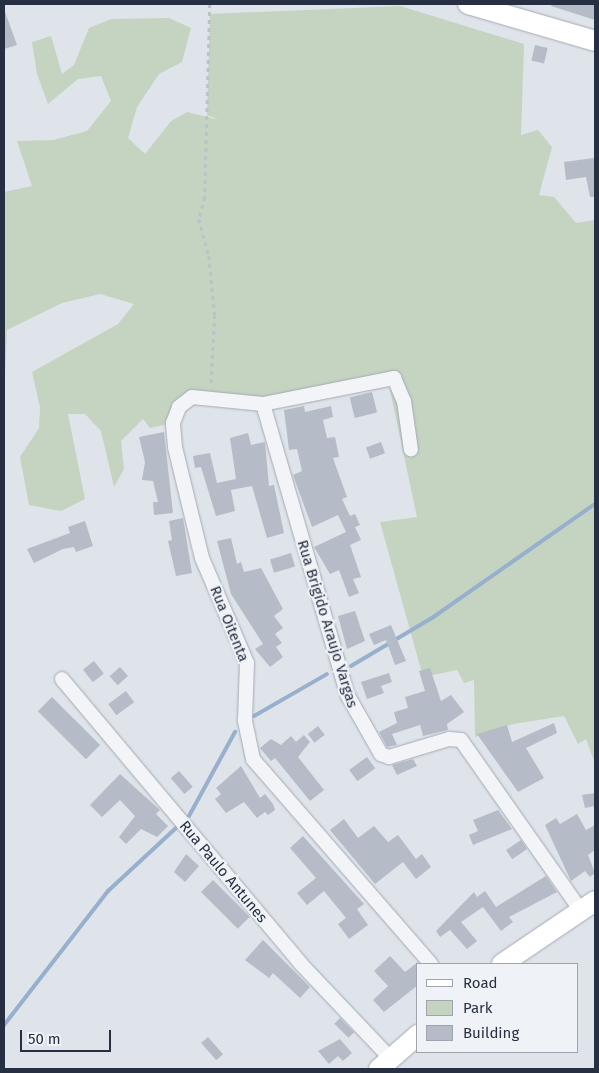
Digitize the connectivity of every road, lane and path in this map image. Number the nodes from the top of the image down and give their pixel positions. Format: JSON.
{"nodes":[{"id":1,"x":210,"y":4,"type":"edge"},
{"id":2,"x":468,"y":4,"type":"edge"},
{"id":3,"x":595,"y":40,"type":"edge"},
{"id":4,"x":210,"y":396,"type":"junction"},
{"id":5,"x":263,"y":404,"type":"junction"},
{"id":6,"x":411,"y":450,"type":"dead end"},
{"id":7,"x":62,"y":678,"type":"dead end"},
{"id":8,"x":588,"y":906,"type":"edge"},
{"id":9,"x":430,"y":963,"type":"edge"},
{"id":10,"x":503,"y":963,"type":"edge"},
{"id":11,"x":416,"y":1037,"type":"edge"},
{"id":12,"x":385,"y":1064,"type":"edge"}],
"edges":[{"from":1,"to":4,"type":"path"},
{"from":2,"to":3,"type":"main road"},
{"from":4,"to":5,"type":"street"},
{"from":4,"to":9,"type":"street","name":"Rua Oitenta"},
{"from":5,"to":6,"type":"street"},
{"from":5,"to":8,"type":"street","name":"Rua Brigido Araujo Vargas"},
{"from":7,"to":12,"type":"street","name":"Rua Paulo Antunes"},
{"from":8,"to":10,"type":"main road"},
{"from":11,"to":12,"type":"main road"}]}
